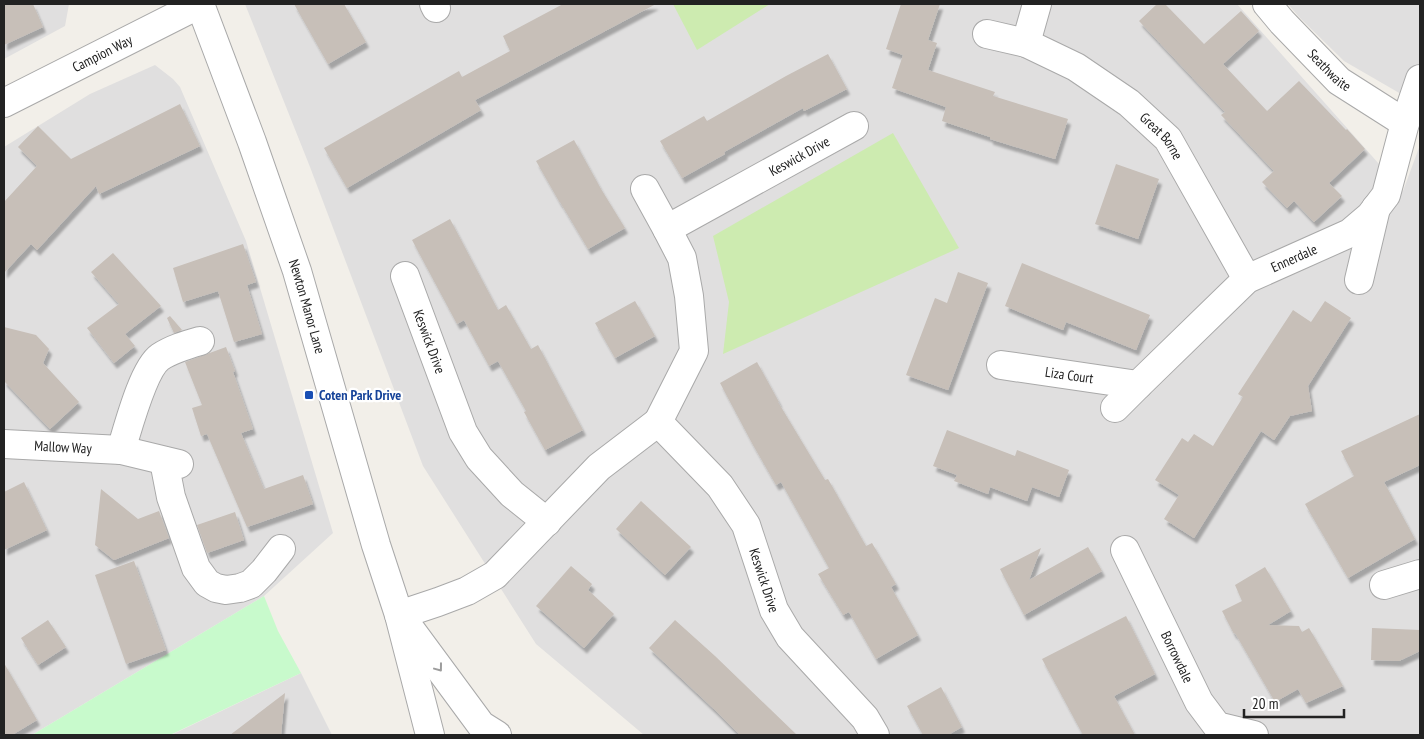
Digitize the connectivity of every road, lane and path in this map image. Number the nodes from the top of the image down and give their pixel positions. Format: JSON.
{"nodes":[{"id":1,"x":200,"y":4,"type":"edge"},
{"id":2,"x":1037,"y":4,"type":"edge"},
{"id":3,"x":1268,"y":4,"type":"edge"},
{"id":4,"x":987,"y":34,"type":"dead end"},
{"id":5,"x":1026,"y":43,"type":"junction"},
{"id":6,"x":1420,"y":79,"type":"edge"},
{"id":7,"x":4,"y":103,"type":"edge"},
{"id":8,"x":1405,"y":123,"type":"junction"},
{"id":9,"x":854,"y":126,"type":"dead end"},
{"id":10,"x":645,"y":189,"type":"dead end"},
{"id":11,"x":1376,"y":208,"type":"junction"},
{"id":12,"x":667,"y":229,"type":"junction"},
{"id":13,"x":405,"y":276,"type":"dead end"},
{"id":14,"x":1247,"y":280,"type":"junction"},
{"id":15,"x":1359,"y":280,"type":"dead end"},
{"id":16,"x":200,"y":340,"type":"dead end"},
{"id":17,"x":1001,"y":365,"type":"dead end"},
{"id":18,"x":1138,"y":384,"type":"junction"},
{"id":19,"x":1115,"y":408,"type":"dead end"},
{"id":20,"x":658,"y":422,"type":"junction"},
{"id":21,"x":4,"y":444,"type":"edge"},
{"id":22,"x":121,"y":450,"type":"junction"},
{"id":23,"x":547,"y":522,"type":"junction"},
{"id":24,"x":281,"y":549,"type":"dead end"},
{"id":25,"x":1125,"y":550,"type":"dead end"},
{"id":26,"x":1420,"y":574,"type":"edge"},
{"id":27,"x":1384,"y":585,"type":"dead end"},
{"id":28,"x":399,"y":615,"type":"junction"},
{"id":29,"x":430,"y":735,"type":"edge"},
{"id":30,"x":497,"y":735,"type":"edge"},
{"id":31,"x":875,"y":735,"type":"edge"},
{"id":32,"x":1254,"y":735,"type":"edge"}],
"edges":[{"from":1,"to":7,"type":"street","name":"Campion Way"},
{"from":1,"to":28,"type":"street","name":"Newton Manor Lane"},
{"from":2,"to":5,"type":"street"},
{"from":3,"to":8,"type":"street","name":"Seathwaite"},
{"from":4,"to":5,"type":"street","name":"Great Borne"},
{"from":5,"to":14,"type":"street","name":"Great Borne"},
{"from":6,"to":8,"type":"street","name":"Ennerdale"},
{"from":8,"to":11,"type":"street","name":"Ennerdale"},
{"from":9,"to":12,"type":"street","name":"Keswick Drive"},
{"from":10,"to":12,"type":"street"},
{"from":11,"to":14,"type":"street","name":"Ennerdale"},
{"from":11,"to":15,"type":"street"},
{"from":12,"to":20,"type":"street"},
{"from":13,"to":23,"type":"street","name":"Keswick Drive"},
{"from":14,"to":18,"type":"street","name":"Ennerdale"},
{"from":16,"to":22,"type":"street"},
{"from":17,"to":18,"type":"street","name":"Liza Court"},
{"from":18,"to":19,"type":"street","name":"Ennerdale"},
{"from":20,"to":23,"type":"street"},
{"from":20,"to":31,"type":"street","name":"Keswick Drive"},
{"from":21,"to":22,"type":"street","name":"Mallow Way"},
{"from":22,"to":24,"type":"street","name":"Mallow Way"},
{"from":23,"to":28,"type":"street"},
{"from":25,"to":32,"type":"street","name":"Borrowdale"},
{"from":26,"to":27,"type":"street"},
{"from":28,"to":29,"type":"street","name":"Newton Manor Lane"},
{"from":28,"to":30,"type":"street","name":"Newton Manor Lane","one_way":true}]}
